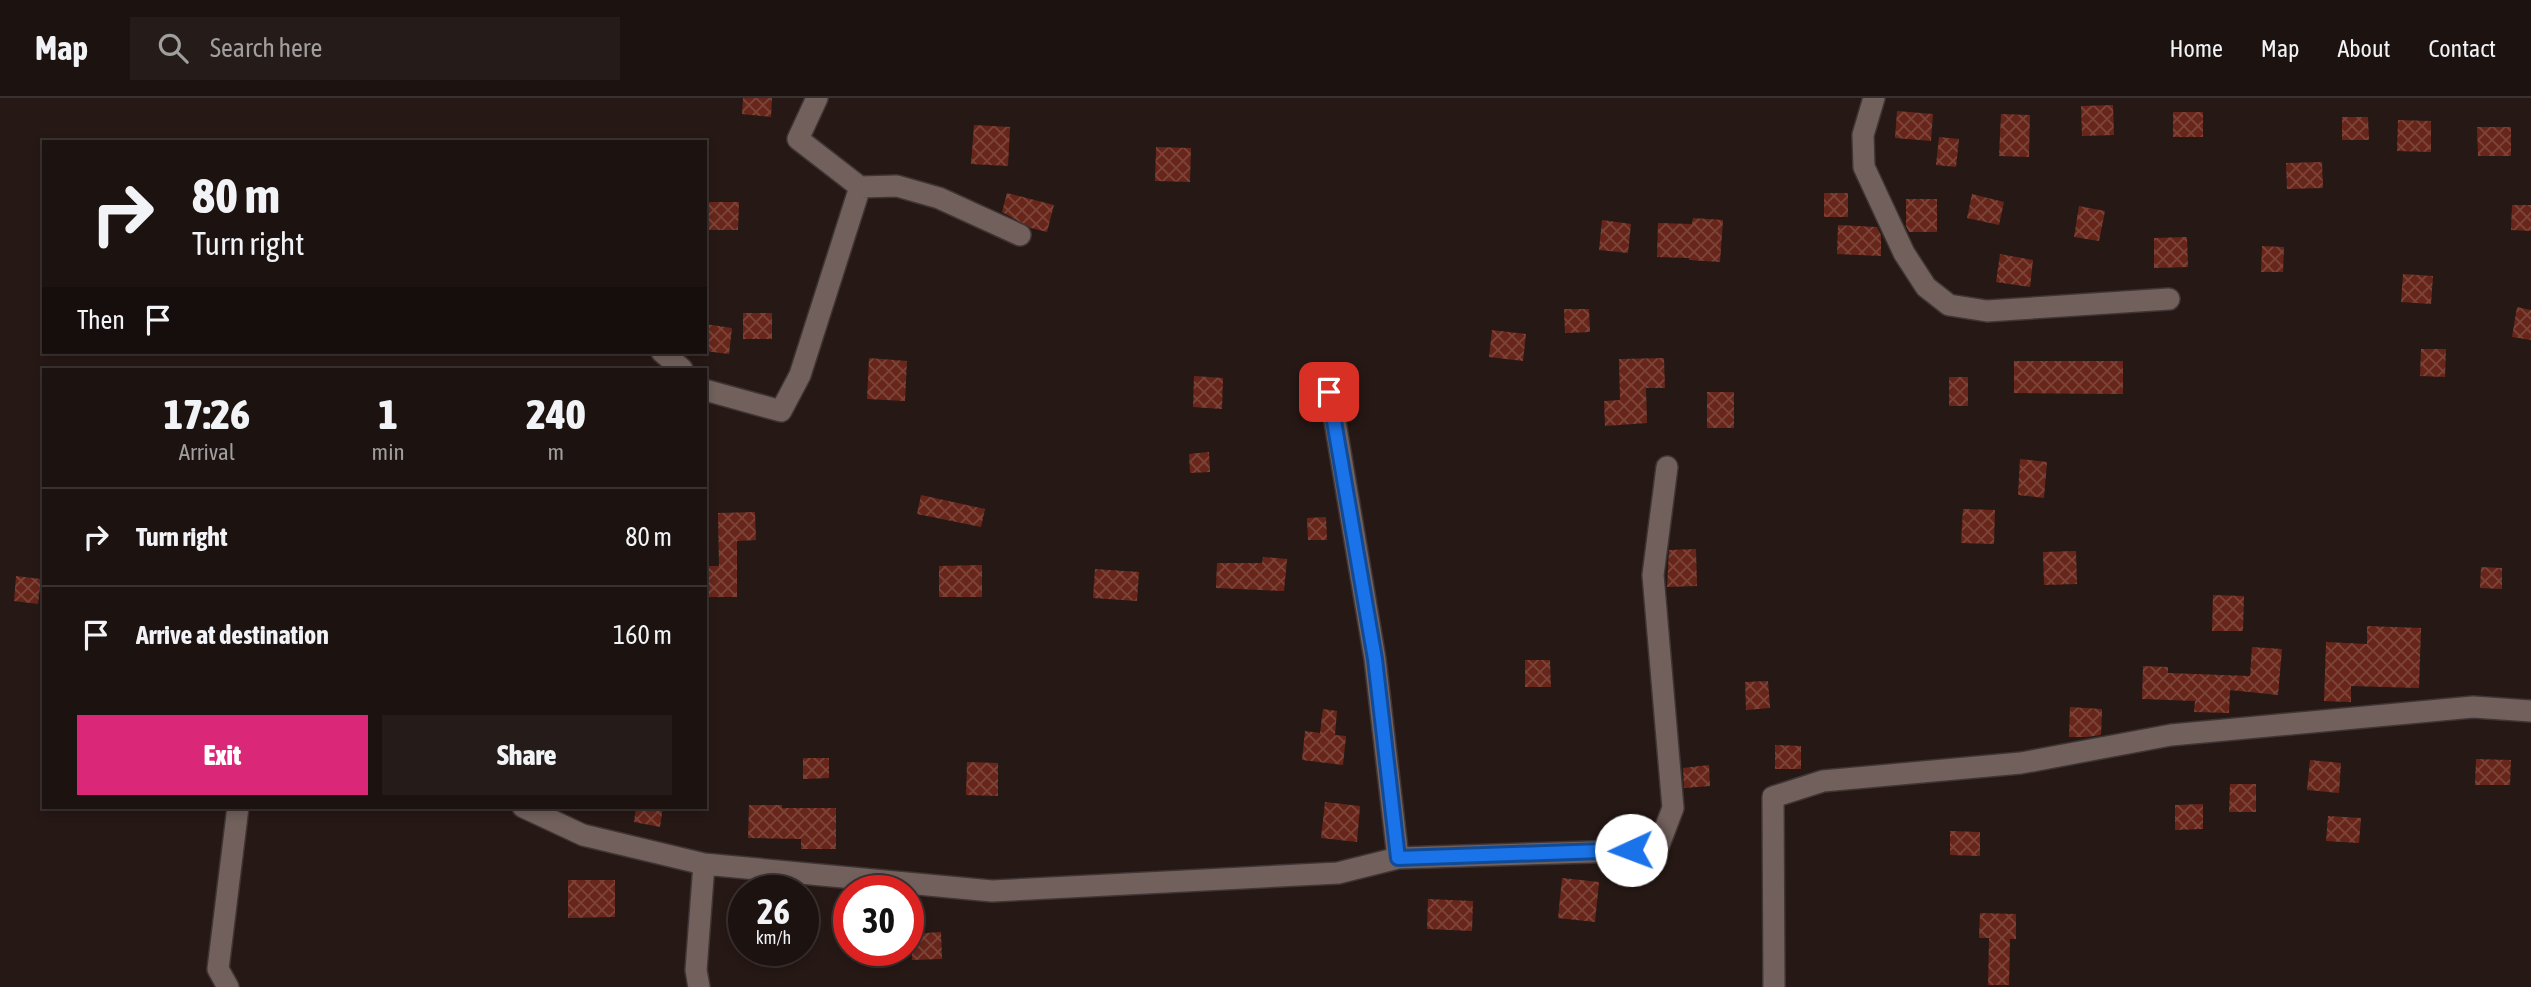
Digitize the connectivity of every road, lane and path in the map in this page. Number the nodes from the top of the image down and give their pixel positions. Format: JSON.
{"nodes":[{"id":1,"x":817,"y":98,"type":"edge"},
{"id":2,"x":1874,"y":98,"type":"edge"},
{"id":3,"x":860,"y":187,"type":"junction"},
{"id":4,"x":1020,"y":235,"type":"dead end"},
{"id":5,"x":2169,"y":299,"type":"dead end"},
{"id":6,"x":665,"y":354,"type":"edge"},
{"id":7,"x":681,"y":368,"type":"edge"},
{"id":8,"x":707,"y":391,"type":"edge"},
{"id":9,"x":1329,"y":392,"type":"dead end"},
{"id":10,"x":1667,"y":467,"type":"dead end"},
{"id":11,"x":2531,"y":711,"type":"edge"},
{"id":12,"x":238,"y":809,"type":"edge"},
{"id":13,"x":527,"y":809,"type":"edge"},
{"id":14,"x":1398,"y":858,"type":"junction"},
{"id":15,"x":704,"y":864,"type":"junction"},
{"id":16,"x":228,"y":987,"type":"edge"},
{"id":17,"x":699,"y":987,"type":"edge"},
{"id":18,"x":1774,"y":987,"type":"edge"}],
"edges":[{"from":1,"to":3,"type":"street"},
{"from":2,"to":5,"type":"street"},
{"from":3,"to":4,"type":"street"},
{"from":3,"to":8,"type":"street"},
{"from":6,"to":7,"type":"street"},
{"from":9,"to":14,"type":"street"},
{"from":10,"to":14,"type":"street"},
{"from":11,"to":18,"type":"street"},
{"from":12,"to":16,"type":"street"},
{"from":13,"to":15,"type":"street"},
{"from":14,"to":15,"type":"street"},
{"from":15,"to":17,"type":"street"}]}
